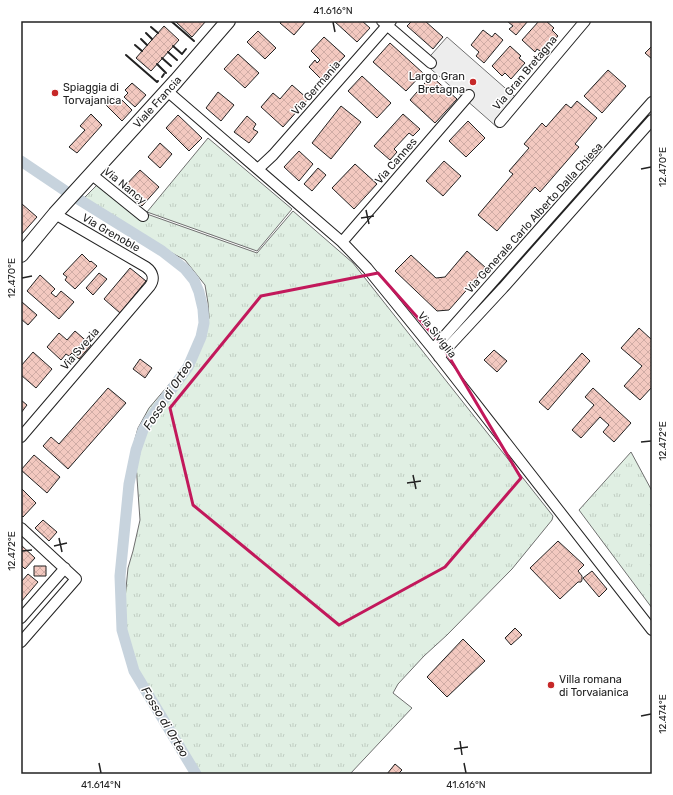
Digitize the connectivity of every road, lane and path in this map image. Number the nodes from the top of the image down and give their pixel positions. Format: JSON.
{"nodes":[{"id":1,"x":228,"y":21,"type":"edge"},
{"id":2,"x":585,"y":21,"type":"edge"},
{"id":3,"x":387,"y":22,"type":"edge"},
{"id":4,"x":431,"y":63,"type":"dead end"},
{"id":5,"x":166,"y":90,"type":"junction"},
{"id":6,"x":469,"y":95,"type":"dead end"},
{"id":7,"x":652,"y":102,"type":"edge"},
{"id":8,"x":652,"y":120,"type":"edge"},
{"id":9,"x":500,"y":122,"type":"dead end"},
{"id":10,"x":258,"y":169,"type":"junction"},
{"id":11,"x":88,"y":178,"type":"junction"},
{"id":12,"x":57,"y":212,"type":"junction"},
{"id":13,"x":143,"y":216,"type":"dead end"},
{"id":14,"x":342,"y":242,"type":"junction"},
{"id":15,"x":21,"y":255,"type":"edge"},
{"id":16,"x":153,"y":275,"type":"joint"},
{"id":17,"x":433,"y":349,"type":"junction"},
{"id":18,"x":440,"y":357,"type":"junction"},
{"id":19,"x":21,"y":437,"type":"edge"},
{"id":20,"x":21,"y":528,"type":"edge"},
{"id":21,"x":65,"y":568,"type":"junction"},
{"id":22,"x":21,"y":618,"type":"edge"},
{"id":23,"x":652,"y":630,"type":"edge"},
{"id":24,"x":21,"y":642,"type":"edge"}],
"edges":[{"from":1,"to":5,"type":"main road","name":"Viale Francia"},
{"from":2,"to":9,"type":"street","name":"Via Gran Bretagna"},
{"from":3,"to":4,"type":"street"},
{"from":3,"to":10,"type":"street","name":"Via Germania"},
{"from":5,"to":10,"type":"street","name":"Via Siviglia"},
{"from":5,"to":11,"type":"main road","name":"Viale Francia"},
{"from":6,"to":14,"type":"street","name":"Via Cannes"},
{"from":7,"to":17,"type":"street","name":"Via Generale Carlo Alberto Dalla Chiesa"},
{"from":8,"to":18,"type":"street","name":"Via Generale Carlo Alberto Dalla Chiesa"},
{"from":10,"to":14,"type":"street","name":"Via Siviglia"},
{"from":11,"to":12,"type":"main road","name":"Viale Francia"},
{"from":11,"to":13,"type":"street","name":"Via Nancy"},
{"from":12,"to":15,"type":"main road","name":"Viale Francia"},
{"from":12,"to":16,"type":"street","name":"Via Grenoble"},
{"from":14,"to":17,"type":"street","name":"Via Siviglia"},
{"from":16,"to":19,"type":"street","name":"Via Svezia"},
{"from":17,"to":18,"type":"street","name":"Via Siviglia"},
{"from":18,"to":23,"type":"street","name":"Via Siviglia"},
{"from":20,"to":21,"type":"street"},
{"from":21,"to":22,"type":"street"},
{"from":21,"to":24,"type":"street"}]}
